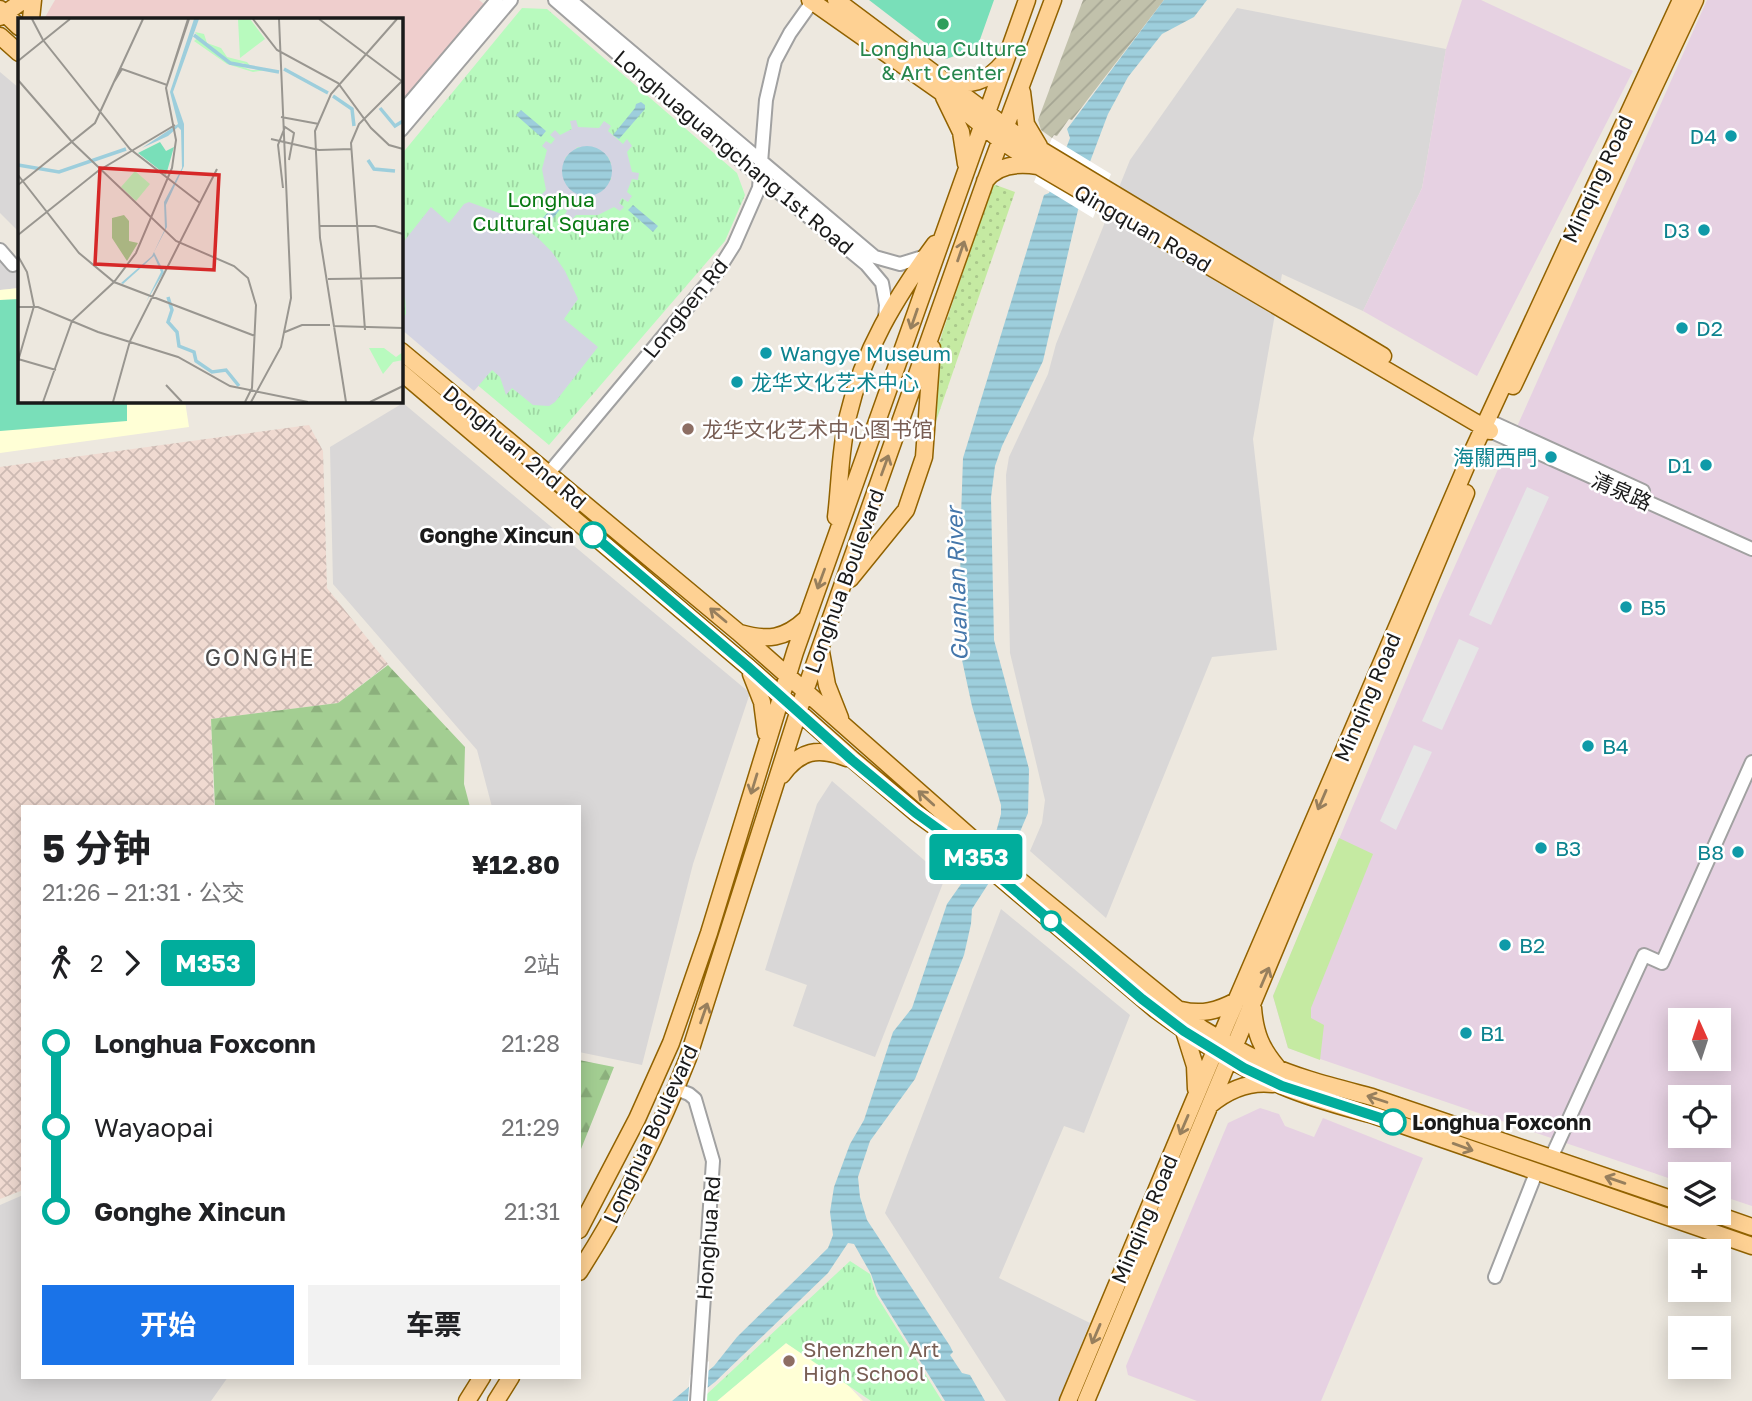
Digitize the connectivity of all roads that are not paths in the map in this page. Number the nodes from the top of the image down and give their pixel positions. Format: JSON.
{"nodes":[{"id":1,"x":23,"y":0,"type":"edge"},
{"id":2,"x":33,"y":0,"type":"edge"},
{"id":3,"x":497,"y":0,"type":"edge"},
{"id":4,"x":511,"y":0,"type":"edge"},
{"id":5,"x":555,"y":0,"type":"edge"},
{"id":6,"x":570,"y":0,"type":"edge"},
{"id":7,"x":836,"y":0,"type":"edge"},
{"id":8,"x":1027,"y":0,"type":"edge"},
{"id":9,"x":1054,"y":0,"type":"edge"},
{"id":10,"x":1681,"y":0,"type":"edge"},
{"id":11,"x":1695,"y":0,"type":"edge"},
{"id":12,"x":811,"y":1,"type":"edge"},
{"id":13,"x":2,"y":8,"type":"edge"},
{"id":14,"x":30,"y":18,"type":"edge"},
{"id":15,"x":18,"y":26,"type":"edge"},
{"id":16,"x":0,"y":36,"type":"edge"},
{"id":17,"x":0,"y":48,"type":"edge"},
{"id":18,"x":18,"y":53,"type":"edge"},
{"id":19,"x":18,"y":54,"type":"edge"},
{"id":20,"x":1007,"y":58,"type":"junction"},
{"id":21,"x":1022,"y":84,"type":"junction"},
{"id":22,"x":942,"y":86,"type":"junction"},
{"id":23,"x":402,"y":112,"type":"edge"},
{"id":24,"x":984,"y":119,"type":"junction"},
{"id":25,"x":402,"y":129,"type":"edge"},
{"id":26,"x":1003,"y":134,"type":"junction"},
{"id":27,"x":1043,"y":160,"type":"junction"},
{"id":28,"x":967,"y":168,"type":"junction"},
{"id":29,"x":761,"y":171,"type":"junction"},
{"id":30,"x":985,"y":182,"type":"junction"},
{"id":31,"x":945,"y":231,"type":"junction"},
{"id":32,"x":927,"y":256,"type":"junction"},
{"id":33,"x":885,"y":319,"type":"junction"},
{"id":34,"x":934,"y":328,"type":"junction"},
{"id":35,"x":402,"y":352,"type":"edge"},
{"id":36,"x":402,"y":373,"type":"edge"},
{"id":37,"x":1489,"y":426,"type":"junction"},
{"id":38,"x":548,"y":474,"type":"junction"},
{"id":39,"x":1752,"y":541,"type":"edge"},
{"id":40,"x":832,"y":547,"type":"junction"},
{"id":41,"x":1752,"y":549,"type":"edge"},
{"id":42,"x":841,"y":589,"type":"junction"},
{"id":43,"x":807,"y":618,"type":"junction"},
{"id":44,"x":738,"y":632,"type":"junction"},
{"id":45,"x":823,"y":641,"type":"junction"},
{"id":46,"x":747,"y":666,"type":"junction"},
{"id":47,"x":787,"y":676,"type":"junction"},
{"id":48,"x":805,"y":691,"type":"junction"},
{"id":49,"x":781,"y":695,"type":"junction"},
{"id":50,"x":799,"y":711,"type":"junction"},
{"id":51,"x":843,"y":723,"type":"junction"},
{"id":52,"x":766,"y":742,"type":"junction"},
{"id":53,"x":852,"y":760,"type":"junction"},
{"id":54,"x":1752,"y":762,"type":"edge"},
{"id":55,"x":776,"y":783,"type":"junction"},
{"id":56,"x":973,"y":848,"type":"junction"},
{"id":57,"x":1014,"y":883,"type":"junction"},
{"id":58,"x":1236,"y":1001,"type":"junction"},
{"id":59,"x":1253,"y":1006,"type":"junction"},
{"id":60,"x":1176,"y":1009,"type":"junction"},
{"id":61,"x":1184,"y":1031,"type":"junction"},
{"id":62,"x":1224,"y":1049,"type":"junction"},
{"id":63,"x":1279,"y":1069,"type":"junction"},
{"id":64,"x":1282,"y":1086,"type":"junction"},
{"id":65,"x":676,"y":1089,"type":"junction"},
{"id":66,"x":1202,"y":1102,"type":"junction"},
{"id":67,"x":1551,"y":1158,"type":"junction"},
{"id":68,"x":1536,"y":1173,"type":"junction"},
{"id":69,"x":1668,"y":1198,"type":"edge"},
{"id":70,"x":1731,"y":1220,"type":"edge"},
{"id":71,"x":581,"y":1226,"type":"edge"},
{"id":72,"x":1752,"y":1227,"type":"edge"},
{"id":73,"x":1752,"y":1246,"type":"edge"},
{"id":74,"x":581,"y":1269,"type":"edge"},
{"id":75,"x":1495,"y":1277,"type":"dead end"},
{"id":76,"x":481,"y":1379,"type":"edge"},
{"id":77,"x":510,"y":1379,"type":"edge"},
{"id":78,"x":467,"y":1401,"type":"edge"},
{"id":79,"x":496,"y":1401,"type":"edge"},
{"id":80,"x":697,"y":1401,"type":"edge"},
{"id":81,"x":1068,"y":1401,"type":"edge"},
{"id":82,"x":1086,"y":1401,"type":"edge"}],
"edges":[{"from":1,"to":13,"type":"main road"},
{"from":2,"to":14,"type":"main road"},
{"from":3,"to":23,"type":"street"},
{"from":4,"to":25,"type":"street"},
{"from":5,"to":29,"type":"street","name":"Longhuaguangchang 1st Road"},
{"from":6,"to":29,"type":"street","name":"Longhuaguangchang 1st Road"},
{"from":7,"to":22,"type":"main road","name":"Qingquan Road"},
{"from":8,"to":20,"type":"main road","name":"Longhua Boulevard"},
{"from":9,"to":21,"type":"main road","name":"Longhua Boulevard"},
{"from":10,"to":37,"type":"main road","name":"Minqing Road"},
{"from":11,"to":37,"type":"main road","name":"Minqing Road"},
{"from":12,"to":22,"type":"main road","name":"Qingquan Road"},
{"from":12,"to":29,"type":"street","name":"Longben Rd"},
{"from":13,"to":15,"type":"main road"},
{"from":16,"to":18,"type":"main road"},
{"from":17,"to":19,"type":"main road"},
{"from":20,"to":22,"type":"main road"},
{"from":20,"to":24,"type":"main road","name":"Longhua Boulevard"},
{"from":21,"to":26,"type":"main road","name":"Longhua Boulevard"},
{"from":21,"to":27,"type":"main road"},
{"from":22,"to":24,"type":"main road","name":"Qingquan Road"},
{"from":22,"to":28,"type":"main road"},
{"from":24,"to":26,"type":"main road","name":"Qingquan Road"},
{"from":24,"to":28,"type":"main road","name":"Longhua Boulevard"},
{"from":26,"to":27,"type":"main road","name":"Qingquan Road"},
{"from":26,"to":30,"type":"main road","name":"Longhua Boulevard"},
{"from":27,"to":30,"type":"main road"},
{"from":27,"to":37,"type":"main road","name":"Qingquan Road"},
{"from":28,"to":31,"type":"main road","name":"Longhua Boulevard"},
{"from":29,"to":32,"type":"street","name":"Longhuaguangchang 1st Road"},
{"from":29,"to":33,"type":"street","name":"Longhuaguangchang 1st Road"},
{"from":29,"to":38,"type":"street","name":"Longben Rd"},
{"from":34,"to":30,"type":"main road","name":"Longhua Boulevard","one_way":true},
{"from":31,"to":32,"type":"main road"},
{"from":31,"to":40,"type":"main road","name":"Longhua Boulevard","one_way":true},
{"from":32,"to":33,"type":"main road"},
{"from":33,"to":40,"type":"main road"},
{"from":42,"to":34,"type":"main road","name":"Longhua Boulevard","one_way":true},
{"from":34,"to":42,"type":"main road"},
{"from":35,"to":38,"type":"main road","name":"Donghuan 2nd Rd"},
{"from":36,"to":46,"type":"main road","name":"Donghuan 2nd Rd"},
{"from":37,"to":39,"type":"street","name":"清泉路"},
{"from":37,"to":41,"type":"street","name":"清泉路"},
{"from":37,"to":58,"type":"main road","name":"Minqing Road","one_way":true},
{"from":59,"to":37,"type":"main road","name":"Minqing Road","one_way":true},
{"from":44,"to":38,"type":"main road","name":"Donghuan 2nd Rd","one_way":true},
{"from":40,"to":43,"type":"main road","name":"Longhua Boulevard","one_way":true},
{"from":42,"to":45,"type":"main road","name":"Longhua Boulevard"},
{"from":43,"to":44,"type":"main road"},
{"from":43,"to":47,"type":"main road","name":"Longhua Boulevard"},
{"from":44,"to":47,"type":"main road","name":"Donghuan 2nd Rd"},
{"from":45,"to":48,"type":"main road","name":"Longhua Boulevard"},
{"from":45,"to":51,"type":"main road"},
{"from":46,"to":49,"type":"main road","name":"Donghuan 2nd Rd"},
{"from":46,"to":52,"type":"main road"},
{"from":47,"to":48,"type":"main road","name":"Donghuan 2nd Rd"},
{"from":47,"to":49,"type":"main road","name":"Longhua Boulevard"},
{"from":48,"to":50,"type":"main road","name":"Longhua Boulevard"},
{"from":48,"to":51,"type":"main road","name":"Donghuan 2nd Rd"},
{"from":49,"to":50,"type":"main road","name":"Donghuan 2nd Rd"},
{"from":49,"to":52,"type":"main road","name":"Longhua Boulevard"},
{"from":50,"to":53,"type":"main road","name":"Donghuan 2nd Rd"},
{"from":50,"to":55,"type":"main road","name":"Longhua Boulevard"},
{"from":56,"to":51,"type":"main road","name":"Donghuan 2nd Rd","one_way":true},
{"from":52,"to":71,"type":"main road","name":"Longhua Boulevard","one_way":true},
{"from":53,"to":55,"type":"main road"},
{"from":53,"to":56,"type":"main road","name":"Donghuan 2nd Rd"},
{"from":54,"to":67,"type":"street"},
{"from":65,"to":55,"type":"main road","name":"Longhua Boulevard","one_way":true},
{"from":56,"to":57,"type":"main road","name":"Donghuan 2nd Rd"},
{"from":57,"to":60,"type":"main road","name":"Donghuan 2nd Rd"},
{"from":57,"to":61,"type":"main road","name":"Donghuan 2nd Rd"},
{"from":58,"to":60,"type":"main road"},
{"from":58,"to":62,"type":"main road","name":"Minqing Road"},
{"from":59,"to":62,"type":"main road","name":"Minqing Road"},
{"from":59,"to":63,"type":"main road"},
{"from":60,"to":62,"type":"main road","name":"Donghuan 2nd Rd"},
{"from":61,"to":62,"type":"main road","name":"Donghuan 2nd Rd"},
{"from":61,"to":66,"type":"main road"},
{"from":62,"to":63,"type":"main road","name":"Donghuan 2nd Rd"},
{"from":62,"to":64,"type":"main road","name":"Donghuan 2nd Rd"},
{"from":62,"to":66,"type":"main road","name":"Minqing Road"},
{"from":67,"to":63,"type":"main road","name":"Donghuan 2nd Rd","one_way":true},
{"from":64,"to":66,"type":"main road"},
{"from":64,"to":68,"type":"main road","name":"Donghuan 2nd Rd","one_way":true},
{"from":65,"to":74,"type":"main road","name":"Longhua Boulevard"},
{"from":65,"to":80,"type":"street","name":"Honghua Rd"},
{"from":66,"to":81,"type":"main road","name":"Minqing Road","one_way":true},
{"from":66,"to":82,"type":"main road","name":"Minqing Road"},
{"from":69,"to":67,"type":"main road","name":"Donghuan 2nd Rd","one_way":true},
{"from":68,"to":73,"type":"main road","name":"Donghuan 2nd Rd"},
{"from":68,"to":75,"type":"street"},
{"from":70,"to":72,"type":"main road"},
{"from":76,"to":78,"type":"main road"},
{"from":77,"to":79,"type":"main road"}]}
